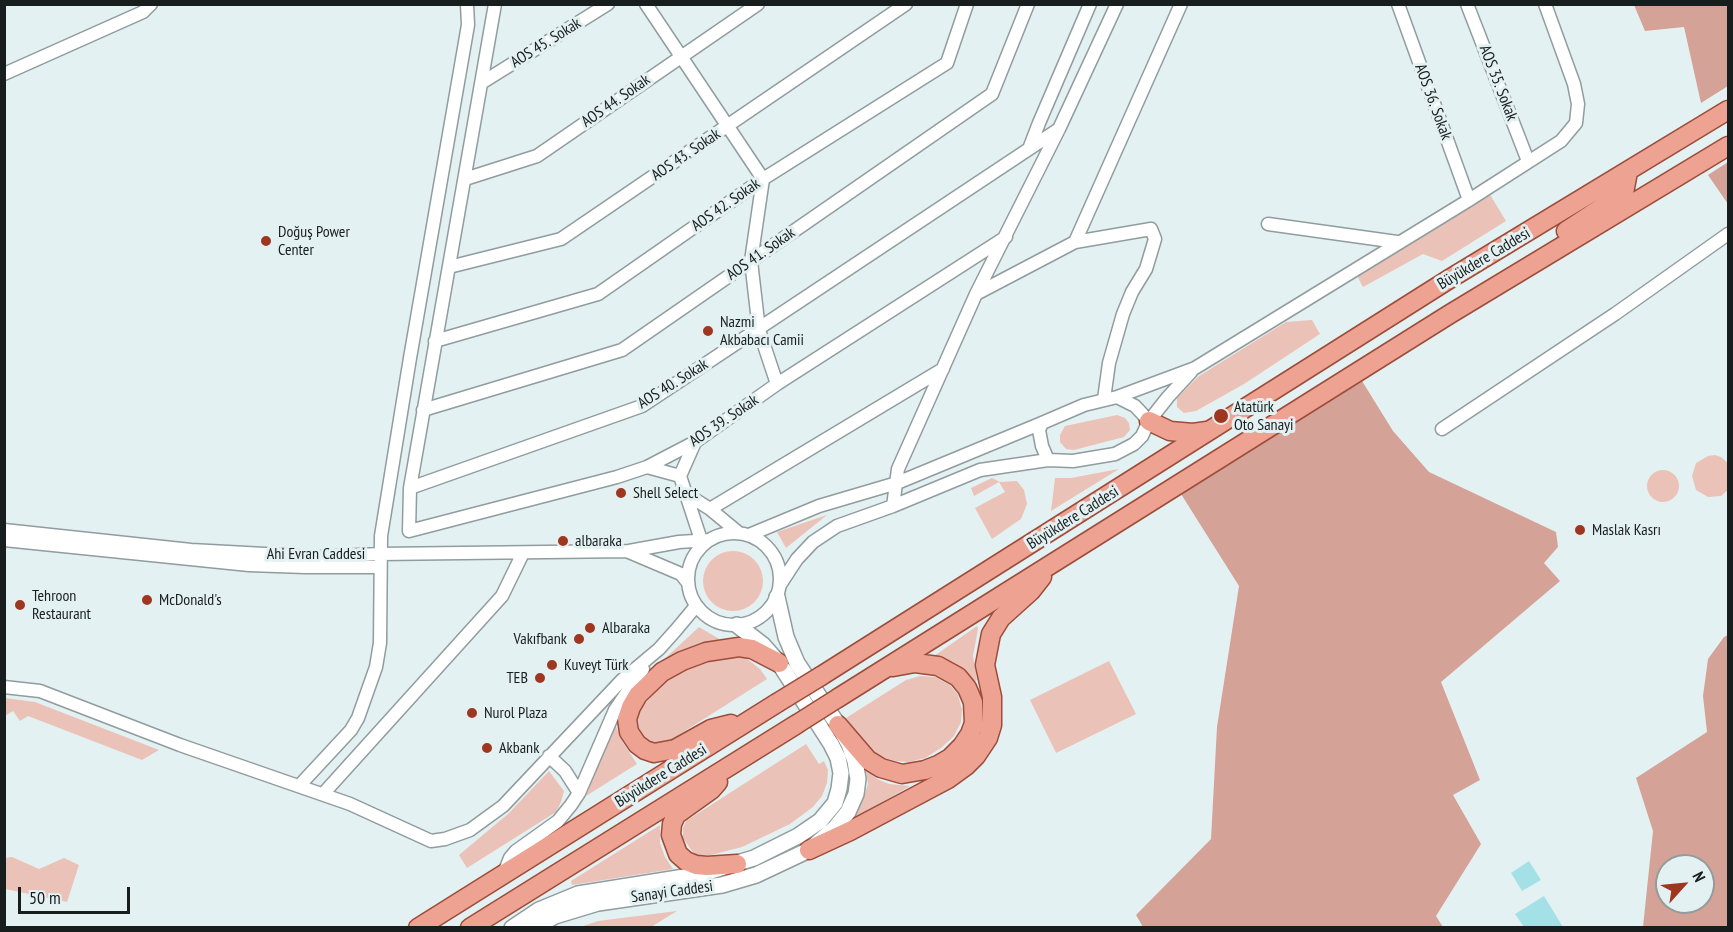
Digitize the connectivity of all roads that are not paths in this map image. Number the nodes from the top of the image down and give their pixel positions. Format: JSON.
{"nodes":[{"id":1,"x":151,"y":4,"type":"edge"},
{"id":2,"x":467,"y":4,"type":"edge"},
{"id":3,"x":495,"y":4,"type":"edge"},
{"id":4,"x":608,"y":4,"type":"edge"},
{"id":5,"x":646,"y":4,"type":"edge"},
{"id":6,"x":758,"y":4,"type":"edge"},
{"id":7,"x":906,"y":4,"type":"edge"},
{"id":8,"x":968,"y":4,"type":"edge"},
{"id":9,"x":1028,"y":4,"type":"edge"},
{"id":10,"x":1090,"y":4,"type":"edge"},
{"id":11,"x":1117,"y":4,"type":"edge"},
{"id":12,"x":1181,"y":4,"type":"edge"},
{"id":13,"x":1398,"y":4,"type":"edge"},
{"id":14,"x":1467,"y":4,"type":"edge"},
{"id":15,"x":1545,"y":4,"type":"edge"},
{"id":16,"x":681,"y":56,"type":"junction"},
{"id":17,"x":4,"y":74,"type":"edge"},
{"id":18,"x":483,"y":82,"type":"junction"},
{"id":19,"x":1728,"y":110,"type":"edge"},
{"id":20,"x":728,"y":127,"type":"junction"},
{"id":21,"x":1059,"y":129,"type":"junction"},
{"id":22,"x":1728,"y":146,"type":"edge"},
{"id":23,"x":1029,"y":149,"type":"junction"},
{"id":24,"x":1528,"y":161,"type":"junction"},
{"id":25,"x":1628,"y":172,"type":"junction"},
{"id":26,"x":465,"y":179,"type":"junction"},
{"id":27,"x":763,"y":179,"type":"junction"},
{"id":28,"x":1469,"y":200,"type":"junction"},
{"id":29,"x":1268,"y":224,"type":"dead end"},
{"id":30,"x":1728,"y":234,"type":"edge"},
{"id":31,"x":1006,"y":237,"type":"junction"},
{"id":32,"x":1074,"y":242,"type":"junction"},
{"id":33,"x":1397,"y":242,"type":"junction"},
{"id":34,"x":750,"y":261,"type":"junction"},
{"id":35,"x":1535,"y":262,"type":"junction"},
{"id":36,"x":448,"y":267,"type":"junction"},
{"id":37,"x":976,"y":294,"type":"junction"},
{"id":38,"x":759,"y":330,"type":"junction"},
{"id":39,"x":435,"y":341,"type":"junction"},
{"id":40,"x":1195,"y":368,"type":"junction"},
{"id":41,"x":943,"y":369,"type":"junction"},
{"id":42,"x":777,"y":384,"type":"junction"},
{"id":43,"x":1117,"y":398,"type":"junction"},
{"id":44,"x":1104,"y":399,"type":"junction"},
{"id":45,"x":423,"y":410,"type":"junction"},
{"id":46,"x":1149,"y":421,"type":"junction"},
{"id":47,"x":1042,"y":423,"type":"junction"},
{"id":48,"x":1442,"y":429,"type":"dead end"},
{"id":49,"x":1209,"y":431,"type":"junction"},
{"id":50,"x":695,"y":442,"type":"junction"},
{"id":51,"x":1048,"y":460,"type":"junction"},
{"id":52,"x":646,"y":467,"type":"junction"},
{"id":53,"x":680,"y":476,"type":"junction"},
{"id":54,"x":897,"y":483,"type":"junction"},
{"id":55,"x":410,"y":488,"type":"junction"},
{"id":56,"x":688,"y":495,"type":"junction"},
{"id":57,"x":893,"y":506,"type":"junction"},
{"id":58,"x":710,"y":509,"type":"junction"},
{"id":59,"x":4,"y":530,"type":"edge"},
{"id":60,"x":744,"y":534,"type":"junction"},
{"id":61,"x":4,"y":540,"type":"edge"},
{"id":62,"x":705,"y":540,"type":"junction"},
{"id":63,"x":629,"y":552,"type":"junction"},
{"id":64,"x":523,"y":553,"type":"junction"},
{"id":65,"x":380,"y":554,"type":"junction"},
{"id":66,"x":1051,"y":566,"type":"junction"},
{"id":67,"x":380,"y":567,"type":"junction"},
{"id":68,"x":688,"y":583,"type":"junction"},
{"id":69,"x":778,"y":591,"type":"junction"},
{"id":70,"x":696,"y":606,"type":"junction"},
{"id":71,"x":737,"y":625,"type":"junction"},
{"id":72,"x":659,"y":649,"type":"junction"},
{"id":73,"x":778,"y":663,"type":"junction"},
{"id":74,"x":872,"y":676,"type":"junction"},
{"id":75,"x":4,"y":687,"type":"edge"},
{"id":76,"x":745,"y":723,"type":"junction"},
{"id":77,"x":838,"y":725,"type":"junction"},
{"id":78,"x":549,"y":756,"type":"junction"},
{"id":79,"x":731,"y":764,"type":"junction"},
{"id":80,"x":299,"y":786,"type":"junction"},
{"id":81,"x":579,"y":793,"type":"junction"},
{"id":82,"x":323,"y":794,"type":"junction"},
{"id":83,"x":809,"y":850,"type":"junction"},
{"id":84,"x":737,"y":864,"type":"junction"},
{"id":85,"x":504,"y":873,"type":"junction"},
{"id":86,"x":418,"y":927,"type":"edge"},
{"id":87,"x":470,"y":927,"type":"edge"},
{"id":88,"x":512,"y":927,"type":"edge"},
{"id":89,"x":534,"y":927,"type":"edge"}],
"edges":[{"from":1,"to":17,"type":"street"},
{"from":2,"to":65,"type":"street"},
{"from":3,"to":18,"type":"street"},
{"from":4,"to":18,"type":"street","name":"AOS 45. Sokak"},
{"from":5,"to":16,"type":"street"},
{"from":6,"to":16,"type":"street","name":"AOS 44. Sokak"},
{"from":7,"to":20,"type":"street","name":"AOS 43. Sokak"},
{"from":8,"to":27,"type":"street","name":"AOS 42. Sokak"},
{"from":9,"to":34,"type":"street","name":"AOS 41. Sokak"},
{"from":10,"to":23,"type":"street"},
{"from":11,"to":21,"type":"street"},
{"from":12,"to":32,"type":"street"},
{"from":13,"to":28,"type":"street","name":"AOS 36. Sokak"},
{"from":14,"to":24,"type":"street","name":"AOS 35. Sokak"},
{"from":15,"to":24,"type":"street"},
{"from":16,"to":20,"type":"street"},
{"from":16,"to":26,"type":"street","name":"AOS 44. Sokak"},
{"from":18,"to":26,"type":"street"},
{"from":19,"to":25,"type":"main road","name":"Büyükdere Caddesi"},
{"from":20,"to":27,"type":"street"},
{"from":20,"to":36,"type":"street","name":"AOS 43. Sokak"},
{"from":21,"to":23,"type":"street","name":"AOS 40. Sokak"},
{"from":21,"to":31,"type":"street"},
{"from":22,"to":35,"type":"main road","name":"Büyükdere Caddesi"},
{"from":23,"to":38,"type":"street","name":"AOS 40. Sokak"},
{"from":24,"to":28,"type":"street"},
{"from":25,"to":35,"type":"main road"},
{"from":25,"to":49,"type":"main road","name":"Büyükdere Caddesi"},
{"from":26,"to":36,"type":"street"},
{"from":27,"to":34,"type":"street"},
{"from":27,"to":39,"type":"street","name":"AOS 42. Sokak"},
{"from":28,"to":33,"type":"street"},
{"from":29,"to":33,"type":"street"},
{"from":30,"to":48,"type":"street"},
{"from":31,"to":37,"type":"street"},
{"from":31,"to":42,"type":"street","name":"AOS 39. Sokak"},
{"from":32,"to":37,"type":"street"},
{"from":32,"to":44,"type":"street"},
{"from":33,"to":40,"type":"street"},
{"from":34,"to":38,"type":"street"},
{"from":34,"to":45,"type":"street","name":"AOS 41. Sokak"},
{"from":35,"to":66,"type":"main road","name":"Büyükdere Caddesi"},
{"from":36,"to":39,"type":"street"},
{"from":37,"to":41,"type":"street"},
{"from":38,"to":42,"type":"street"},
{"from":38,"to":55,"type":"street","name":"AOS 40. Sokak"},
{"from":39,"to":45,"type":"street"},
{"from":40,"to":43,"type":"street"},
{"from":40,"to":46,"type":"street"},
{"from":41,"to":54,"type":"street"},
{"from":41,"to":58,"type":"street"},
{"from":42,"to":50,"type":"street","name":"AOS 39. Sokak"},
{"from":43,"to":44,"type":"street"},
{"from":43,"to":46,"type":"street"},
{"from":44,"to":47,"type":"street"},
{"from":45,"to":55,"type":"street"},
{"from":46,"to":49,"type":"main road"},
{"from":46,"to":51,"type":"street"},
{"from":47,"to":51,"type":"street"},
{"from":47,"to":54,"type":"street"},
{"from":49,"to":76,"type":"main road","name":"Büyükdere Caddesi","bridge":true},
{"from":50,"to":52,"type":"street","name":"AOS 39. Sokak"},
{"from":50,"to":53,"type":"street"},
{"from":51,"to":57,"type":"street"},
{"from":52,"to":53,"type":"street"},
{"from":52,"to":55,"type":"street","name":"AOS 39. Sokak"},
{"from":53,"to":56,"type":"street"},
{"from":54,"to":57,"type":"street"},
{"from":54,"to":60,"type":"street"},
{"from":56,"to":58,"type":"street"},
{"from":56,"to":62,"type":"street"},
{"from":57,"to":69,"type":"street"},
{"from":58,"to":60,"type":"street"},
{"from":59,"to":65,"type":"street","name":"Ahi Evran Caddesi"},
{"from":60,"to":62,"type":"street"},
{"from":60,"to":69,"type":"street"},
{"from":61,"to":67,"type":"street","name":"Ahi Evran Caddesi"},
{"from":62,"to":63,"type":"street","name":"Ahi Evran Caddesi"},
{"from":62,"to":68,"type":"street"},
{"from":63,"to":64,"type":"street","name":"Ahi Evran Caddesi"},
{"from":63,"to":68,"type":"street","name":"Ahi Evran Caddesi"},
{"from":64,"to":65,"type":"street","name":"Ahi Evran Caddesi"},
{"from":64,"to":82,"type":"street"},
{"from":65,"to":67,"type":"street"},
{"from":66,"to":74,"type":"main road","name":"Büyükdere Caddesi"},
{"from":66,"to":83,"type":"main road"},
{"from":67,"to":80,"type":"street"},
{"from":68,"to":70,"type":"street"},
{"from":69,"to":71,"type":"street"},
{"from":69,"to":77,"type":"street","name":"Sanayi Caddesi"},
{"from":70,"to":71,"type":"street"},
{"from":70,"to":72,"type":"street"},
{"from":71,"to":73,"type":"street","name":"Sanayi Caddesi"},
{"from":72,"to":78,"type":"street"},
{"from":72,"to":81,"type":"street"},
{"from":73,"to":76,"type":"main road"},
{"from":73,"to":84,"type":"street","name":"Sanayi Caddesi"},
{"from":74,"to":77,"type":"main road"},
{"from":74,"to":79,"type":"main road","name":"Büyükdere Caddesi","bridge":true},
{"from":75,"to":80,"type":"street"},
{"from":76,"to":85,"type":"main road","name":"Büyükdere Caddesi"},
{"from":77,"to":83,"type":"street","name":"Sanayi Caddesi"},
{"from":78,"to":81,"type":"street"},
{"from":78,"to":82,"type":"street"},
{"from":79,"to":84,"type":"main road"},
{"from":79,"to":87,"type":"main road","name":"Büyükdere Caddesi"},
{"from":80,"to":82,"type":"street"},
{"from":81,"to":85,"type":"street"},
{"from":83,"to":89,"type":"street","name":"Sanayi Caddesi"},
{"from":84,"to":88,"type":"street","name":"Sanayi Caddesi"},
{"from":85,"to":86,"type":"main road","name":"Büyükdere Caddesi"}]}
